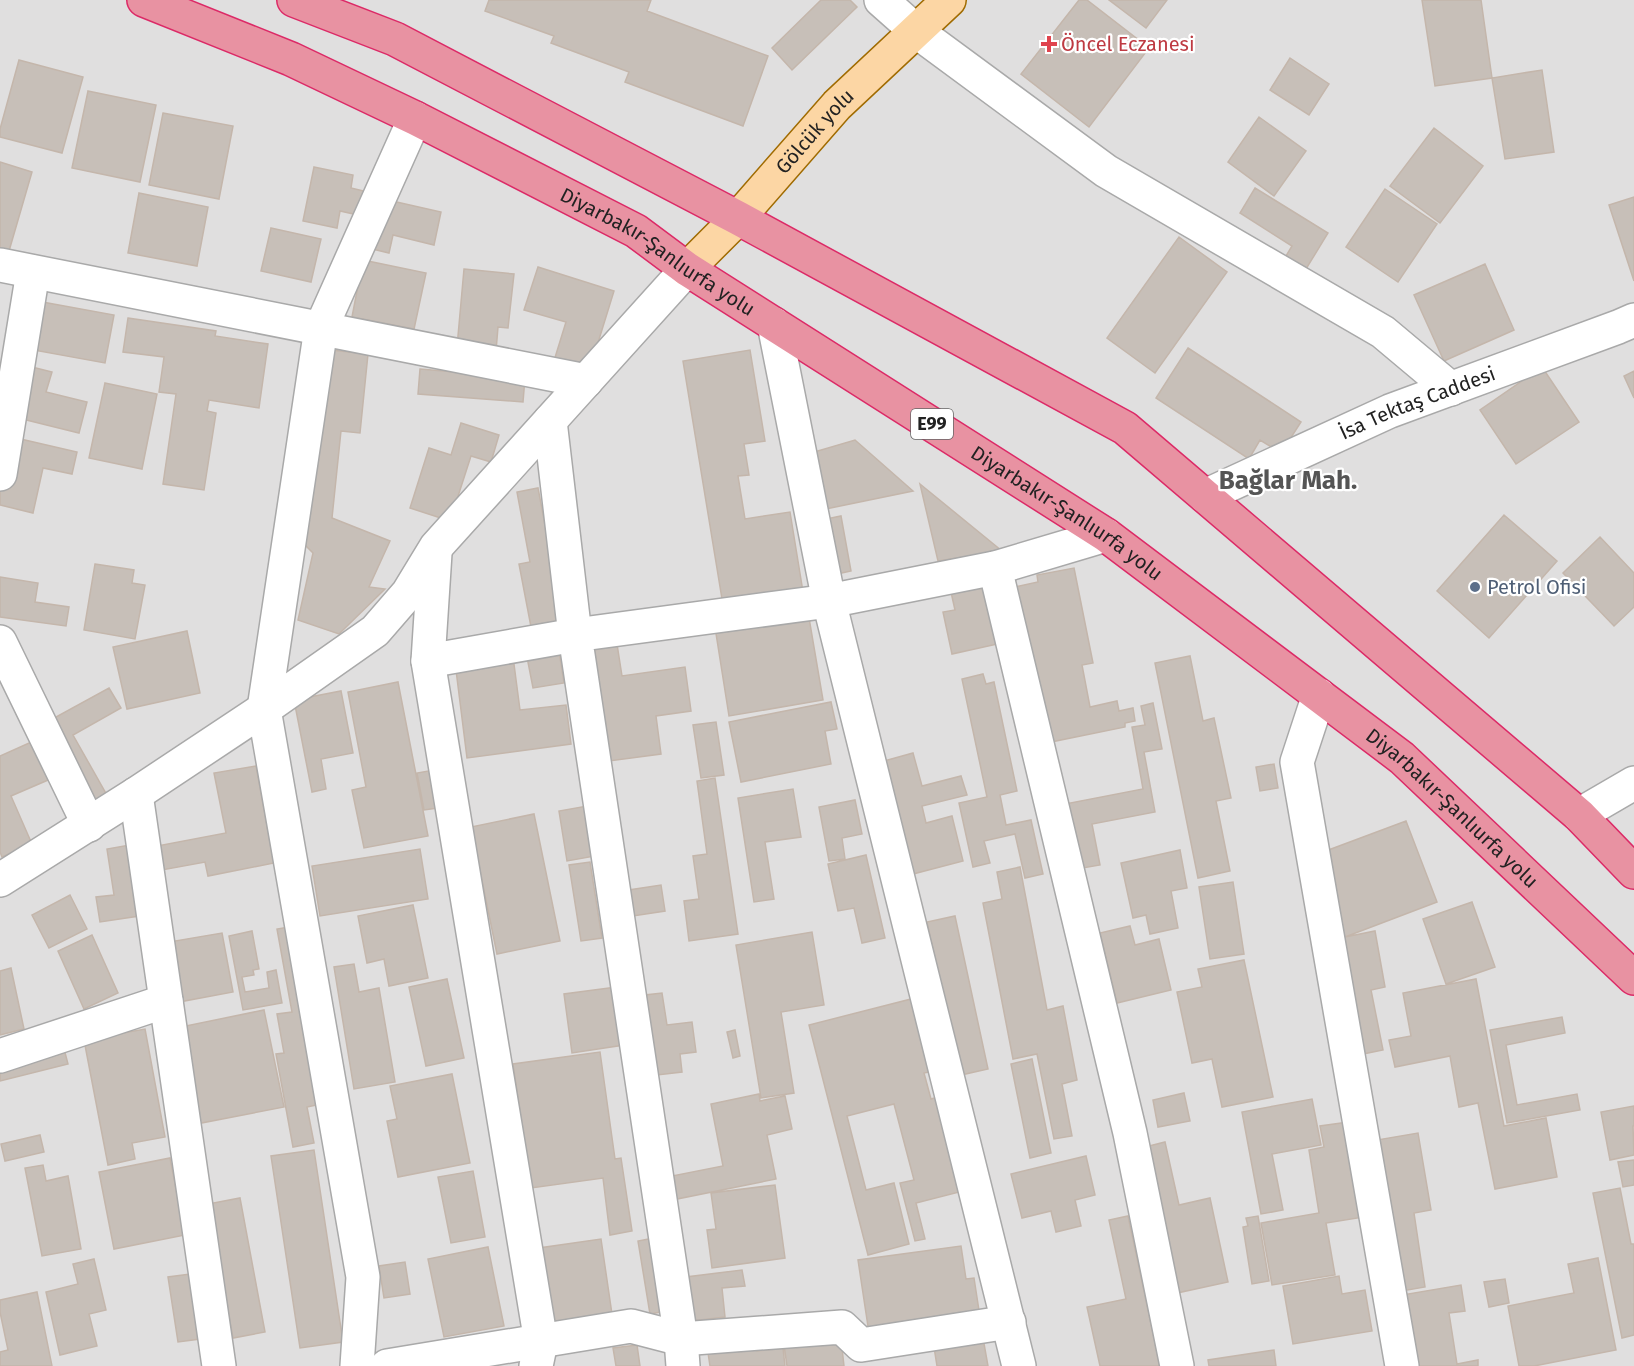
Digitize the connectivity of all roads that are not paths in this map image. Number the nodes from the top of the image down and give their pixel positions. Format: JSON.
{"nodes":[{"id":1,"x":144,"y":0,"type":"edge"},
{"id":2,"x":294,"y":0,"type":"edge"},
{"id":3,"x":881,"y":0,"type":"edge"},
{"id":4,"x":949,"y":0,"type":"edge"},
{"id":5,"x":916,"y":31,"type":"junction"},
{"id":6,"x":415,"y":118,"type":"junction"},
{"id":7,"x":738,"y":218,"type":"junction"},
{"id":8,"x":0,"y":264,"type":"edge"},
{"id":9,"x":687,"y":269,"type":"junction"},
{"id":10,"x":33,"y":272,"type":"junction"},
{"id":11,"x":1634,"y":320,"type":"edge"},
{"id":12,"x":774,"y":324,"type":"junction"},
{"id":13,"x":321,"y":328,"type":"junction"},
{"id":14,"x":586,"y":381,"type":"junction"},
{"id":15,"x":1451,"y":389,"type":"junction"},
{"id":16,"x":550,"y":421,"type":"junction"},
{"id":17,"x":0,"y":474,"type":"edge"},
{"id":18,"x":1204,"y":496,"type":"junction"},
{"id":19,"x":1106,"y":535,"type":"junction"},
{"id":20,"x":436,"y":547,"type":"junction"},
{"id":21,"x":995,"y":568,"type":"junction"},
{"id":22,"x":829,"y":602,"type":"junction"},
{"id":23,"x":575,"y":635,"type":"junction"},
{"id":24,"x":0,"y":642,"type":"edge"},
{"id":25,"x":428,"y":661,"type":"junction"},
{"id":26,"x":1319,"y":695,"type":"junction"},
{"id":27,"x":264,"y":709,"type":"junction"},
{"id":28,"x":1634,"y":783,"type":"edge"},
{"id":29,"x":136,"y":794,"type":"junction"},
{"id":30,"x":1579,"y":815,"type":"junction"},
{"id":31,"x":89,"y":825,"type":"junction"},
{"id":32,"x":1634,"y":872,"type":"edge"},
{"id":33,"x":0,"y":880,"type":"edge"},
{"id":34,"x":1634,"y":978,"type":"edge"},
{"id":35,"x":166,"y":1001,"type":"junction"},
{"id":36,"x":0,"y":1056,"type":"edge"},
{"id":37,"x":1009,"y":1322,"type":"junction"},
{"id":38,"x":682,"y":1353,"type":"edge"},
{"id":39,"x":538,"y":1354,"type":"edge"},
{"id":40,"x":862,"y":1355,"type":"edge"},
{"id":41,"x":219,"y":1366,"type":"edge"},
{"id":42,"x":357,"y":1366,"type":"edge"},
{"id":43,"x":387,"y":1366,"type":"edge"},
{"id":44,"x":1019,"y":1366,"type":"edge"},
{"id":45,"x":1177,"y":1366,"type":"edge"},
{"id":46,"x":1402,"y":1366,"type":"edge"}],
"edges":[{"from":1,"to":6,"type":"highway","name":"Diyarbakır-Şanlıurfa yolu","number":"E99"},
{"from":2,"to":7,"type":"highway"},
{"from":3,"to":5,"type":"street"},
{"from":4,"to":5,"type":"main road","name":"Gölcük yolu"},
{"from":5,"to":7,"type":"main road","name":"Gölcük yolu"},
{"from":5,"to":15,"type":"street"},
{"from":6,"to":9,"type":"highway","name":"Diyarbakır-Şanlıurfa yolu","number":"E99"},
{"from":6,"to":13,"type":"street"},
{"from":7,"to":9,"type":"main road","name":"Gölcük yolu"},
{"from":7,"to":18,"type":"highway"},
{"from":8,"to":10,"type":"street"},
{"from":9,"to":12,"type":"highway","name":"Diyarbakır-Şanlıurfa yolu","number":"E99"},
{"from":9,"to":14,"type":"street"},
{"from":10,"to":13,"type":"street"},
{"from":10,"to":17,"type":"street"},
{"from":11,"to":15,"type":"street","name":"İsa Tektaş Caddesi"},
{"from":12,"to":19,"type":"highway","name":"Diyarbakır-Şanlıurfa yolu","number":"E99"},
{"from":12,"to":22,"type":"street"},
{"from":13,"to":14,"type":"street"},
{"from":13,"to":27,"type":"street"},
{"from":14,"to":16,"type":"street"},
{"from":15,"to":18,"type":"street","name":"İsa Tektaş Caddesi"},
{"from":16,"to":20,"type":"street"},
{"from":16,"to":23,"type":"street"},
{"from":18,"to":30,"type":"highway"},
{"from":19,"to":21,"type":"street"},
{"from":19,"to":26,"type":"highway","name":"Diyarbakır-Şanlıurfa yolu","number":"E99"},
{"from":20,"to":25,"type":"street"},
{"from":20,"to":27,"type":"street"},
{"from":21,"to":22,"type":"street"},
{"from":21,"to":45,"type":"street"},
{"from":22,"to":23,"type":"street"},
{"from":22,"to":37,"type":"street"},
{"from":23,"to":25,"type":"street"},
{"from":23,"to":38,"type":"street"},
{"from":24,"to":31,"type":"street"},
{"from":25,"to":39,"type":"street"},
{"from":26,"to":34,"type":"highway","name":"Diyarbakır-Şanlıurfa yolu","number":"E99"},
{"from":26,"to":46,"type":"street"},
{"from":27,"to":29,"type":"street"},
{"from":27,"to":42,"type":"street"},
{"from":28,"to":30,"type":"street"},
{"from":29,"to":31,"type":"street"},
{"from":29,"to":35,"type":"street"},
{"from":30,"to":32,"type":"highway"},
{"from":31,"to":33,"type":"street"},
{"from":35,"to":36,"type":"street"},
{"from":35,"to":41,"type":"street"},
{"from":37,"to":40,"type":"street"},
{"from":37,"to":44,"type":"street"},
{"from":38,"to":39,"type":"street"},
{"from":38,"to":40,"type":"street"},
{"from":39,"to":43,"type":"street"}]}
